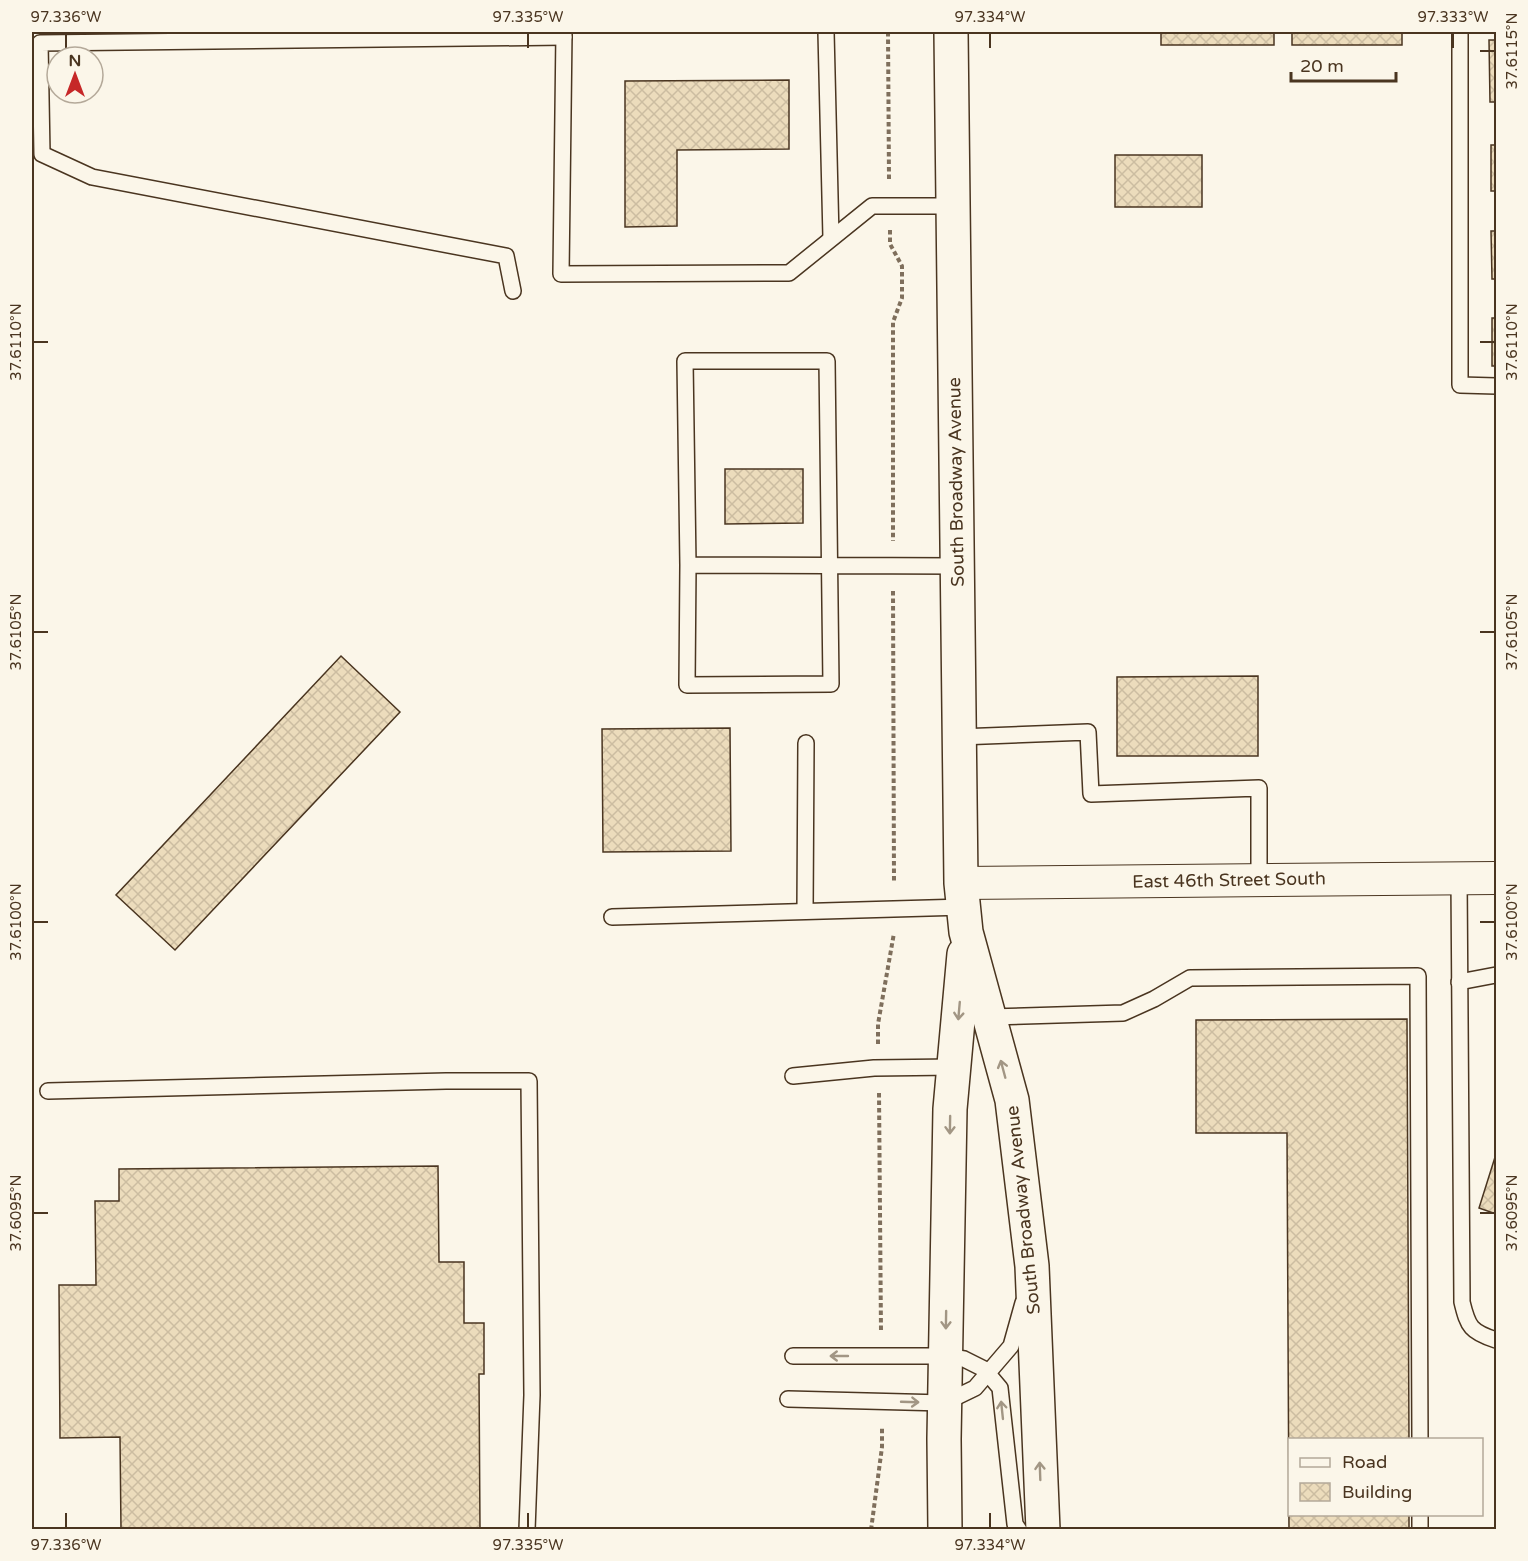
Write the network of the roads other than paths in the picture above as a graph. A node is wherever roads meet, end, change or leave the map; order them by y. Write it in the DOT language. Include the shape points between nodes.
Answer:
graph roads {
  1 [pos="826,32"];
  2 [pos="951,32"];
  3 [pos="1460,32"];
  4 [pos="564,34"];
  5 [pos="953,206"];
  6 [pos="831,238"];
  7 [pos="513,291"];
  8 [pos="1497,386"];
  9 [pos="688,565"];
  10 [pos="829,566"];
  11 [pos="957,566"];
  12 [pos="959,737"];
  13 [pos="806,743"];
  14 [pos="1459,878"];
  15 [pos="1497,878"];
  16 [pos="1259,880"];
  17 [pos="964,907"];
  18 [pos="805,911"];
  19 [pos="612,917"];
  20 [pos="1497,975"];
  21 [pos="1460,982"];
  22 [pos="989,1017"];
  23 [pos="954,1067"];
  24 [pos="793,1076"];
  25 [pos="48,1091"];
  26 [pos="1032,1266"];
  27 [pos="1497,1340"];
  28 [pos="793,1356"];
  29 [pos="945,1356"];
  30 [pos="988,1374"];
  31 [pos="788,1399"];
  32 [pos="944,1403"];
  33 [pos="1420,1438"];
  34 [pos="527,1530"];
  35 [pos="945,1530"];
  36 [pos="1019,1530"];
  37 [pos="1043,1530"];
  1 -- 6 [label="lane"];
  2 -- 5 [label="main road, South Broadway Avenue"];
  3 -- 8 [label="lane" via="1460,385"];
  4 -- 6 [label="lane" via="561,274 789,273"];
  4 -- 7 [label="lane" via="40,43 42,154 92,177 506,256"];
  5 -- 6 [label="lane" via="872,206"];
  5 -- 11 [label="main road, South Broadway Avenue"];
  9 -- 10 [label="lane"];
  9 -- 10 [label="lane" via="687,686 831,684"];
  9 -- 10 [label="lane" via="685,361 827,361"];
  10 -- 11 [label="lane"];
  11 -- 12 [label="main road, South Broadway Avenue"];
  12 -- 16 [label="lane" via="1088,732 1091,794 1259,788"];
  12 -- 17 [label="main road, South Broadway Avenue"];
  13 -- 18 [label="lane"];
  14 -- 15 [label="street, East 46th Street South"];
  14 -- 16 [label="street, East 46th Street South"];
  14 -- 21 [label="lane"];
  16 -- 17 [label="street, East 46th Street South"];
  17 -- 18 [label="lane"];
  17 -- 22 [label="main road, South Broadway Avenue"];
  17 -- 23 [label="main road, South Broadway Avenue, one-way"];
  18 -- 19 [label="lane"];
  20 -- 21 [label="lane"];
  21 -- 27 [label="lane" via="1462,1302 1467,1324 1483,1336"];
  26 -- 22 [label="main road, South Broadway Avenue, one-way" via="1012,1100"];
  22 -- 33 [label="lane" via="1123,1013 1190,978 1418,976"];
  23 -- 24 [label="lane" via="879,1068"];
  23 -- 29 [label="main road, South Broadway Avenue, one-way"];
  25 -- 34 [label="lane" via="529,1081 532,1395"];
  26 -- 30 [label="lane" via="1011,1346"];
  37 -- 26 [label="main road, South Broadway Avenue, one-way"];
  29 -- 28 [label="lane, one-way"];
  29 -- 30 [label="lane" via="964,1359"];
  29 -- 32 [label="main road, South Broadway Avenue"];
  30 -- 32 [label="lane" via="975,1388"];
  36 -- 30 [label="lane, one-way" via="1015,1524 1000,1388"];
  31 -- 32 [label="lane, one-way"];
  32 -- 35 [label="main road, South Broadway Avenue"];
}
